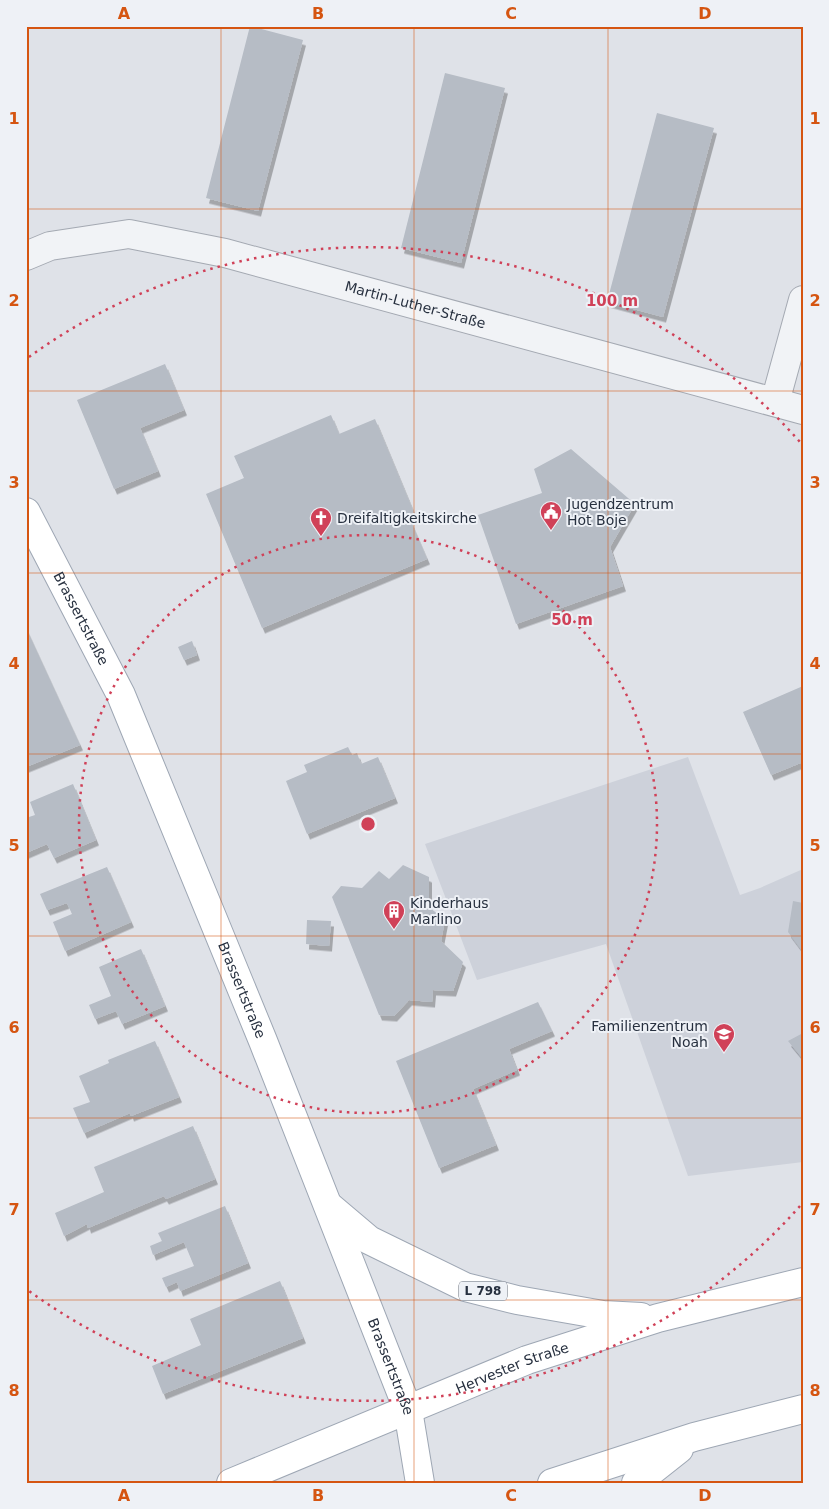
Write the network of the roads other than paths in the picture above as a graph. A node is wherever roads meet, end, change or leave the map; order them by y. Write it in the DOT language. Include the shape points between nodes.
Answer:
graph roads {
  1 [pos="26,256"];
  2 [pos="803,300"];
  3 [pos="775,402"];
  4 [pos="803,410"];
  5 [pos="26,512"];
  6 [pos="329,1206"];
  7 [pos="803,1282"];
  8 [pos="658,1318"];
  9 [pos="803,1409"];
  10 [pos="408,1410"];
  11 [pos="694,1437"];
  12 [pos="232,1483"];
  13 [pos="420,1483"];
  14 [pos="552,1483"];
  15 [pos="636,1483"];
  1 -- 3 [label="street, Martin-Luther-Straße" via="50,246 129,234 225,253"];
  2 -- 3 [label="street"];
  3 -- 4 [label="street, Martin-Luther-Straße"];
  5 -- 6 [label="main road, Brassertstraße" via="121,695"];
  6 -- 8 [label="main road, L 798" via="370,1240 464,1287 603,1315"];
  6 -- 10 [label="main road, Brassertstraße"];
  7 -- 8 [label="main road, Hervester Straße / L 798"];
  8 -- 10 [label="main road, Hervester Straße / L 798" via="527,1360"];
  9 -- 11 [label="main road"];
  10 -- 12 [label="main road, Hervester Straße"];
  10 -- 13 [label="main road, Brassertstraße"];
  11 -- 14 [label="main road"];
  11 -- 15 [label="main road"];
}
